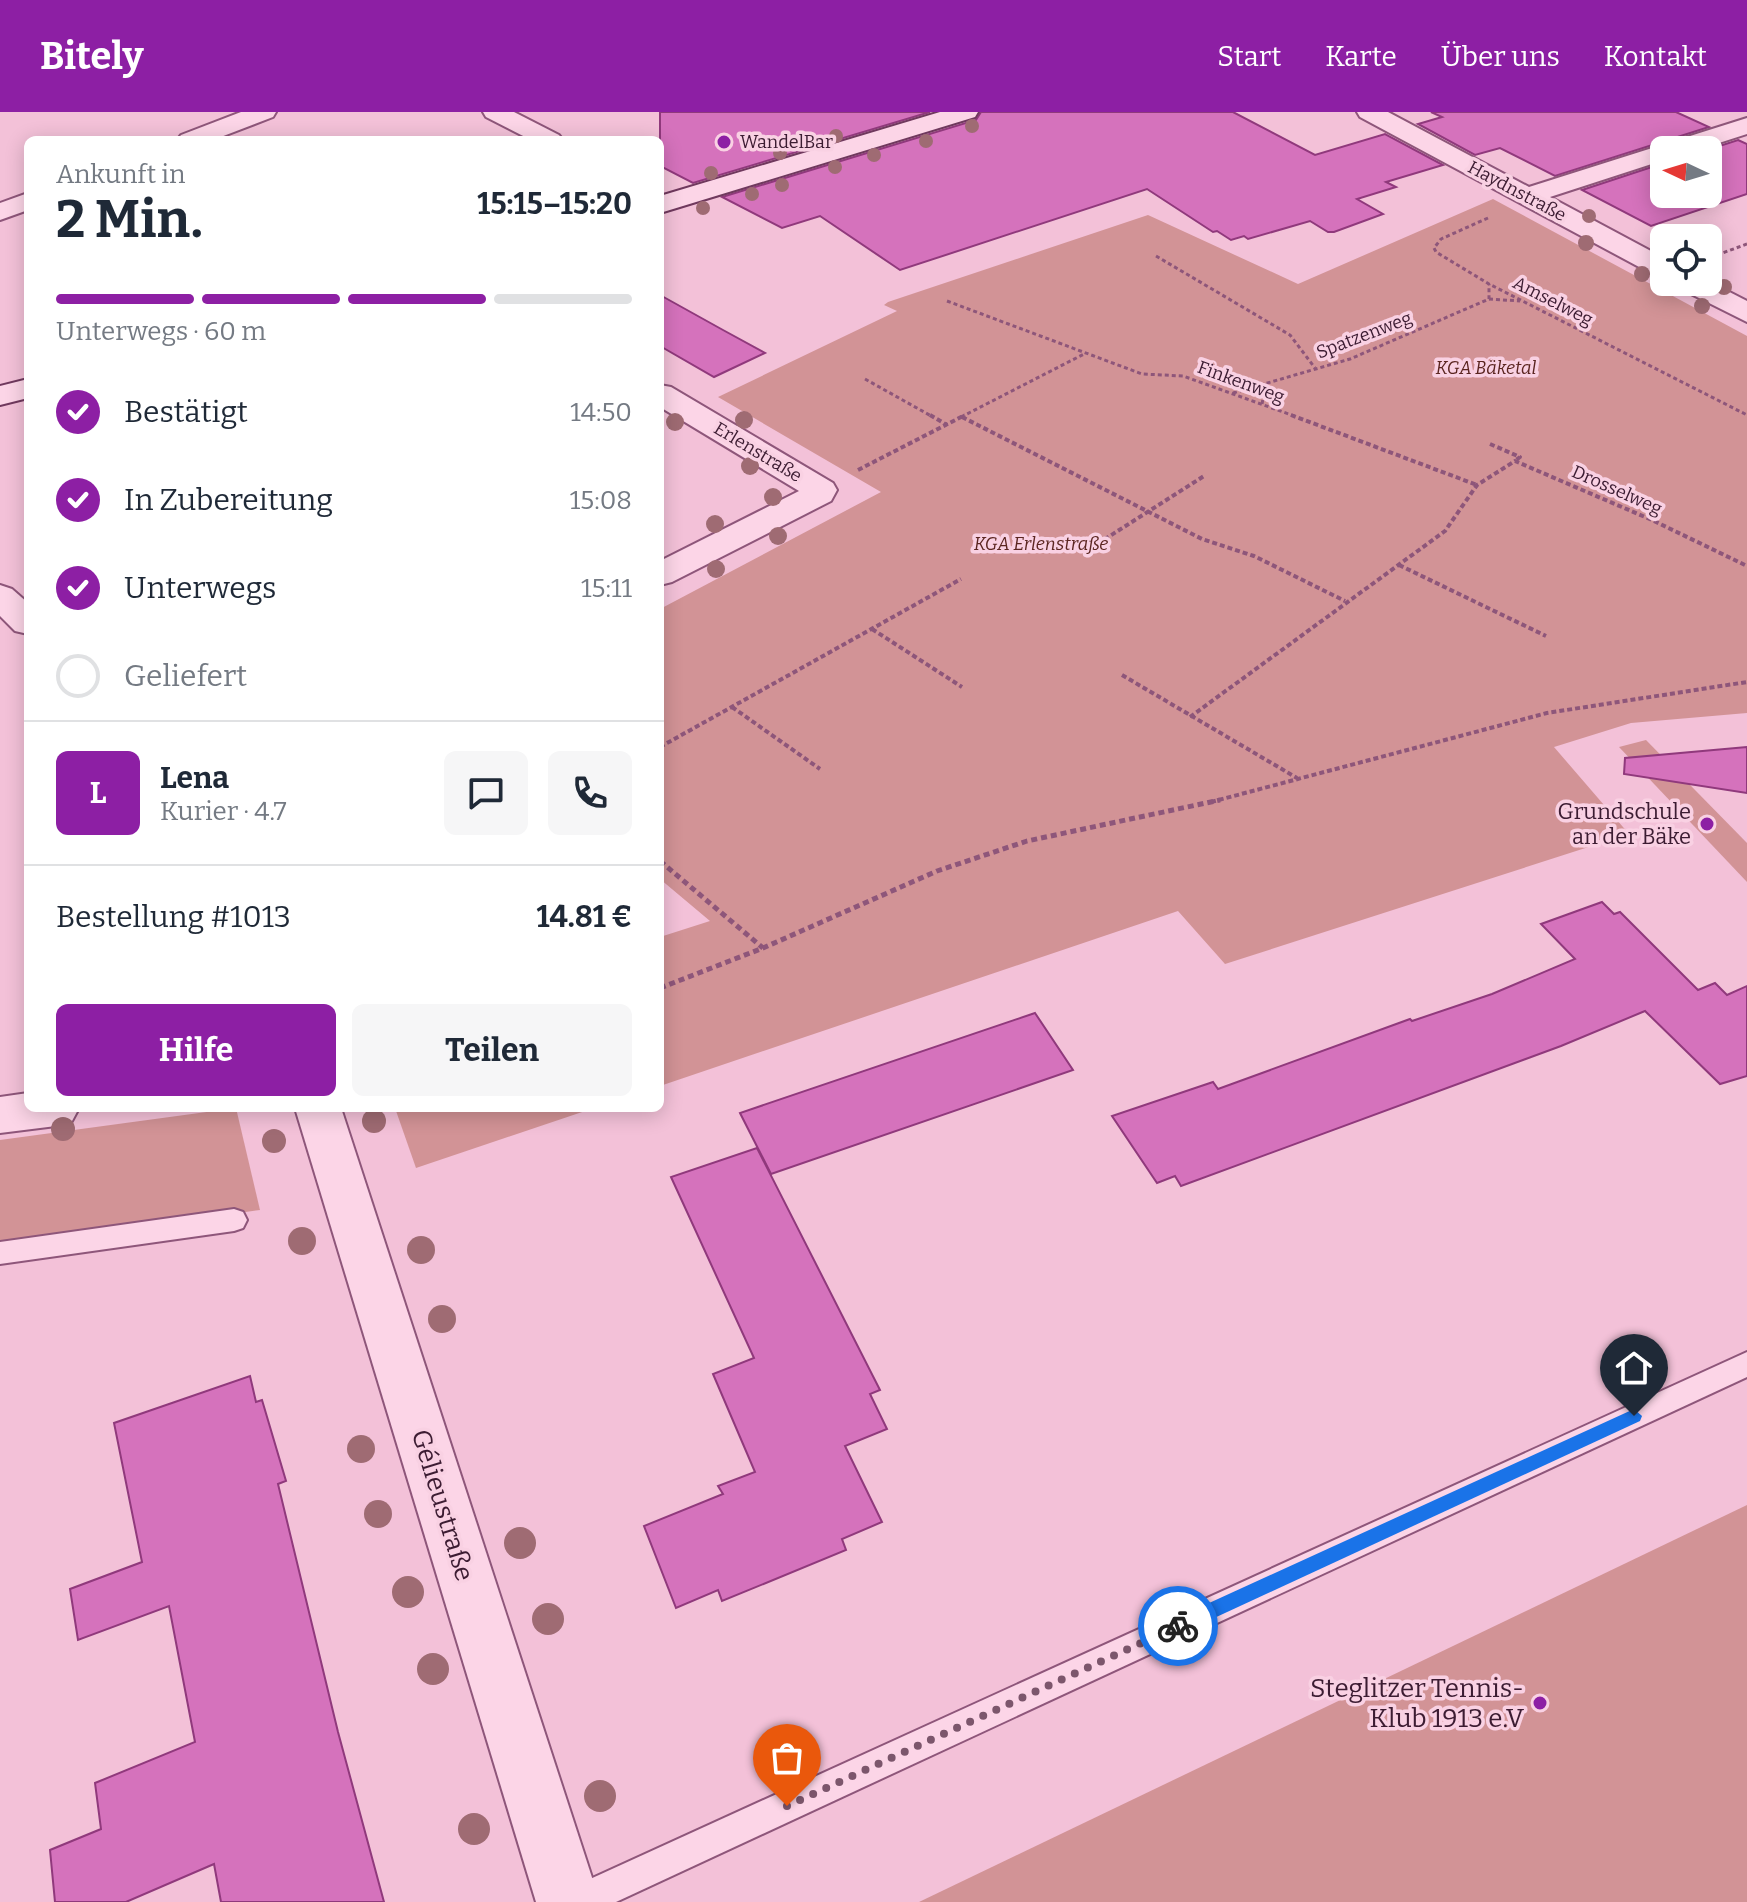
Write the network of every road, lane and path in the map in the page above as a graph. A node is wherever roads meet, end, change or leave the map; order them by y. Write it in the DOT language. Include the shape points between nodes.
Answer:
graph roads {
  1 [pos="264,112"];
  2 [pos="495,112"];
  3 [pos="966,112"];
  4 [pos="1369,112"];
  5 [pos="1747,126"];
  6 [pos="201,136"];
  7 [pos="542,136"];
  8 [pos="1715,136"];
  9 [pos="1650,156"];
  10 [pos="1527,196"];
  11 [pos="664,202"];
  12 [pos="24,203"];
  13 [pos="0,212"];
  14 [pos="1496,215"];
  15 [pos="1747,244"];
  16 [pos="1722,252"];
  17 [pos="1156,256"];
  18 [pos="1650,262"];
  19 [pos="1489,284"];
  20 [pos="1715,296"];
  21 [pos="1489,299"];
  22 [pos="947,301"];
  23 [pos="1524,302"];
  24 [pos="1747,313"];
  25 [pos="1084,354"];
  26 [pos="1315,368"];
  27 [pos="865,379"];
  28 [pos="1266,383"];
  29 [pos="24,389"];
  30 [pos="1232,393"];
  31 [pos="0,396"];
  32 [pos="664,396"];
  33 [pos="1262,404"];
  34 [pos="1747,415"];
  35 [pos="962,417"];
  36 [pos="947,425"];
  37 [pos="1490,444"];
  38 [pos="1515,461"];
  39 [pos="1204,476"];
  40 [pos="1477,485"];
  41 [pos="821,490"];
  42 [pos="1147,512"];
  43 [pos="1091,548"];
  44 [pos="1398,564"];
  45 [pos="1747,566"];
  46 [pos="664,573"];
  47 [pos="961,579"];
  48 [pos="0,596"];
  49 [pos="1345,601"];
  50 [pos="24,619"];
  51 [pos="872,629"];
  52 [pos="1546,636"];
  53 [pos="1122,675"];
  54 [pos="1747,682"];
  55 [pos="962,687"];
  56 [pos="732,707"];
  57 [pos="1190,717"];
  58 [pos="664,745"];
  59 [pos="820,769"];
  60 [pos="1298,779"];
  61 [pos="664,864"];
  62 [pos="763,948"];
  63 [pos="664,986"];
  64 [pos="24,1112"];
  65 [pos="319,1112"];
  66 [pos="0,1115"];
  67 [pos="234,1220"];
  68 [pos="0,1253"];
  69 [pos="1747,1364"];
  70 [pos="568,1902"];
  71 [pos="578,1902"];
  1 -- 6 [label="street"];
  2 -- 7 [label="street"];
  3 -- 11 [label="street"];
  4 -- 10 [label="street, Haydnstraße"];
  5 -- 8 [label="street"];
  9 -- 10 [label="street"];
  10 -- 18 [label="street, Haydnstraße"];
  12 -- 13 [label="street"];
  14 -- 19 [label="path, Amselweg" via="1441,239 1434,248 1441,258"];
  15 -- 16 [label="path"];
  17 -- 26 [label="path" via="1290,335"];
  19 -- 21 [label="path"];
  19 -- 23 [label="path, Amselweg"];
  20 -- 24 [label="street"];
  21 -- 23 [label="path"];
  21 -- 26 [label="path, Spatzenweg" via="1350,359"];
  22 -- 25 [label="path, Finkenweg"];
  23 -- 34 [label="path, Amselweg"];
  25 -- 30 [label="path, Finkenweg" via="1142,374 1183,376"];
  25 -- 35 [label="path"];
  26 -- 28 [label="path, Spatzenweg"];
  27 -- 36 [label="path"];
  28 -- 30 [label="path, Spatzenweg"];
  28 -- 33 [label="path"];
  29 -- 31 [label="street"];
  30 -- 33 [label="path, Finkenweg"];
  32 -- 41 [label="street, Erlenstraße"];
  33 -- 40 [label="path, Finkenweg"];
  35 -- 36 [label="path"];
  35 -- 42 [label="path"];
  36 -- 41 [label="path"];
  37 -- 38 [label="path, Drosselweg" via="1520,457"];
  38 -- 40 [label="path"];
  38 -- 45 [label="path, Drosselweg"];
  39 -- 42 [label="path"];
  40 -- 44 [label="path" via="1445,531"];
  41 -- 46 [label="street, Erlenstraße"];
  42 -- 43 [label="path"];
  42 -- 49 [label="path"];
  44 -- 49 [label="path"];
  44 -- 52 [label="path"];
  47 -- 51 [label="path"];
  48 -- 50 [label="street"];
  49 -- 57 [label="path"];
  51 -- 55 [label="path"];
  51 -- 56 [label="path"];
  53 -- 57 [label="path"];
  54 -- 60 [label="path" via="1547,713"];
  56 -- 58 [label="path"];
  56 -- 59 [label="path"];
  57 -- 60 [label="path"];
  60 -- 62 [label="path" via="1027,841 937,871"];
  61 -- 62 [label="path"];
  62 -- 63 [label="path"];
  64 -- 66 [label="street"];
  65 -- 70 [label="street, Gélieustraße"];
  67 -- 68 [label="lane"];
  69 -- 71 [label="lane"];
}
